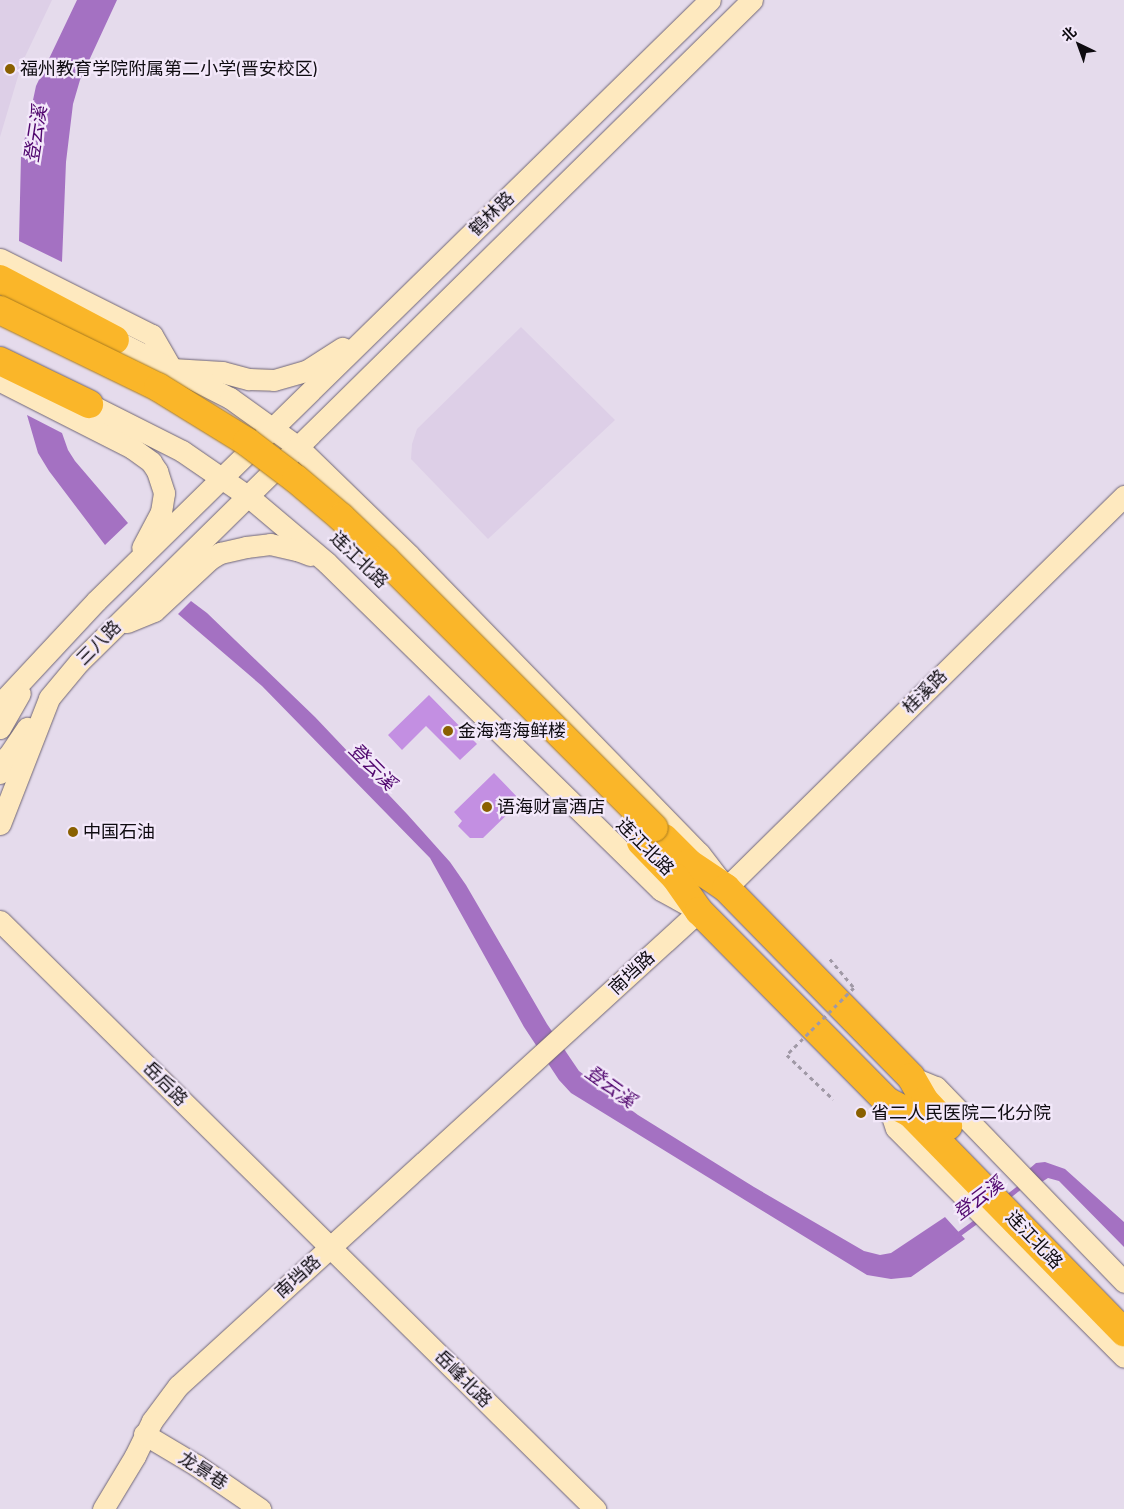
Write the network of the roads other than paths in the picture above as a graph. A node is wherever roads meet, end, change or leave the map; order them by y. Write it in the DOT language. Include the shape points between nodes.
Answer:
graph roads {
  1 [pos="710,0"];
  2 [pos="752,0"];
  3 [pos="0,259"];
  4 [pos="12,275"];
  5 [pos="0,310"];
  6 [pos="380,324"];
  7 [pos="0,329"];
  8 [pos="115,340"];
  9 [pos="0,361"];
  10 [pos="172,369"];
  11 [pos="0,381"];
  12 [pos="89,404"];
  13 [pos="114,416"];
  14 [pos="274,429"];
  15 [pos="298,446"];
  16 [pos="223,478"];
  17 [pos="162,483"];
  18 [pos="1124,496"];
  19 [pos="249,497"];
  20 [pos="327,563"];
  21 [pos="122,576"];
  22 [pos="116,627"];
  23 [pos="34,669"];
  24 [pos="49,698"];
  25 [pos="0,704"];
  26 [pos="0,728"];
  27 [pos="0,773"];
  28 [pos="0,824"];
  29 [pos="647,835"];
  30 [pos="726,888"];
  31 [pos="699,911"];
  32 [pos="0,921"];
  33 [pos="912,1077"];
  34 [pos="887,1101"];
  35 [pos="970,1161"];
  36 [pos="331,1247"];
  37 [pos="1124,1282"];
  38 [pos="1124,1306"];
  39 [pos="1124,1332"];
  40 [pos="1124,1357"];
  41 [pos="144,1434"];
  42 [pos="103,1509"];
  43 [pos="260,1509"];
  44 [pos="595,1509"];
  1 -- 6 [label="main road, 鹤林路"];
  2 -- 15 [label="main road, 三八路"];
  3 -- 4 [label="main road"];
  4 -- 8 [label="highway"];
  4 -- 10 [label="main road" via="68,293 152,335"];
  5 -- 29 [label="highway, 连江北路, bridge" via="158,387 247,442 296,479 385,559"];
  6 -- 10 [label="main road" via="319,364 290,376 263,380 234,377 222,372"];
  6 -- 14 [label="main road, 鹤林路"];
  7 -- 29 [label="highway, 连江北路" via="149,403 236,456 284,492 336,537"];
  8 -- 10 [label="main road"];
  9 -- 12 [label="highway"];
  10 -- 14 [label="main road" via="230,398"];
  11 -- 17 [label="main road" via="143,455 157,471"];
  12 -- 13 [label="main road"];
  13 -- 16 [label="main road" via="182,451"];
  13 -- 17 [label="main road" via="145,440 159,461"];
  14 -- 15 [label="main road"];
  14 -- 16 [label="main road, 鹤林路"];
  15 -- 19 [label="main road, 三八路"];
  15 -- 30 [label="main road" via="699,853"];
  16 -- 19 [label="main road"];
  16 -- 21 [label="main road, 三八路"];
  17 -- 21 [label="main road" via="163,502 157,521"];
  18 -- 30 [label="main road, 桂溪路"];
  19 -- 20 [label="main road"];
  19 -- 22 [label="main road, 三八路"];
  20 -- 22 [label="main road" via="297,550 270,544 229,550 210,559 154,611"];
  20 -- 31 [label="main road" via="661,890"];
  21 -- 23 [label="main road, 三八路"];
  22 -- 24 [label="main road, 三八路" via="79,662"];
  23 -- 25 [label="main road, 三八路"];
  23 -- 26 [label="main road"];
  24 -- 27 [label="main road" via="8,756"];
  24 -- 28 [label="main road, 三八路"];
  29 -- 30 [label="highway, 连江北路"];
  29 -- 31 [label="highway, 连江北路"];
  30 -- 33 [label="highway, 连江北路"];
  31 -- 34 [label="highway, 连江北路"];
  31 -- 36 [label="main road, 南垱路"];
  32 -- 36 [label="main road, 岳后路"];
  33 -- 35 [label="highway, 连江北路" via="924,1102"];
  33 -- 37 [label="main road" via="936,1087"];
  34 -- 35 [label="highway, 连江北路" via="911,1114"];
  34 -- 40 [label="main road" via="896,1128"];
  35 -- 38 [label="highway, 连江北路"];
  35 -- 39 [label="highway, 连江北路"];
  36 -- 41 [label="main road, 南垱路" via="178,1386 159,1408"];
  36 -- 44 [label="main road, 岳峰北路"];
  41 -- 42 [label="main road, 南垱路" via="135,1456"];
  41 -- 43 [label="main road, 龙景巷"];
}
